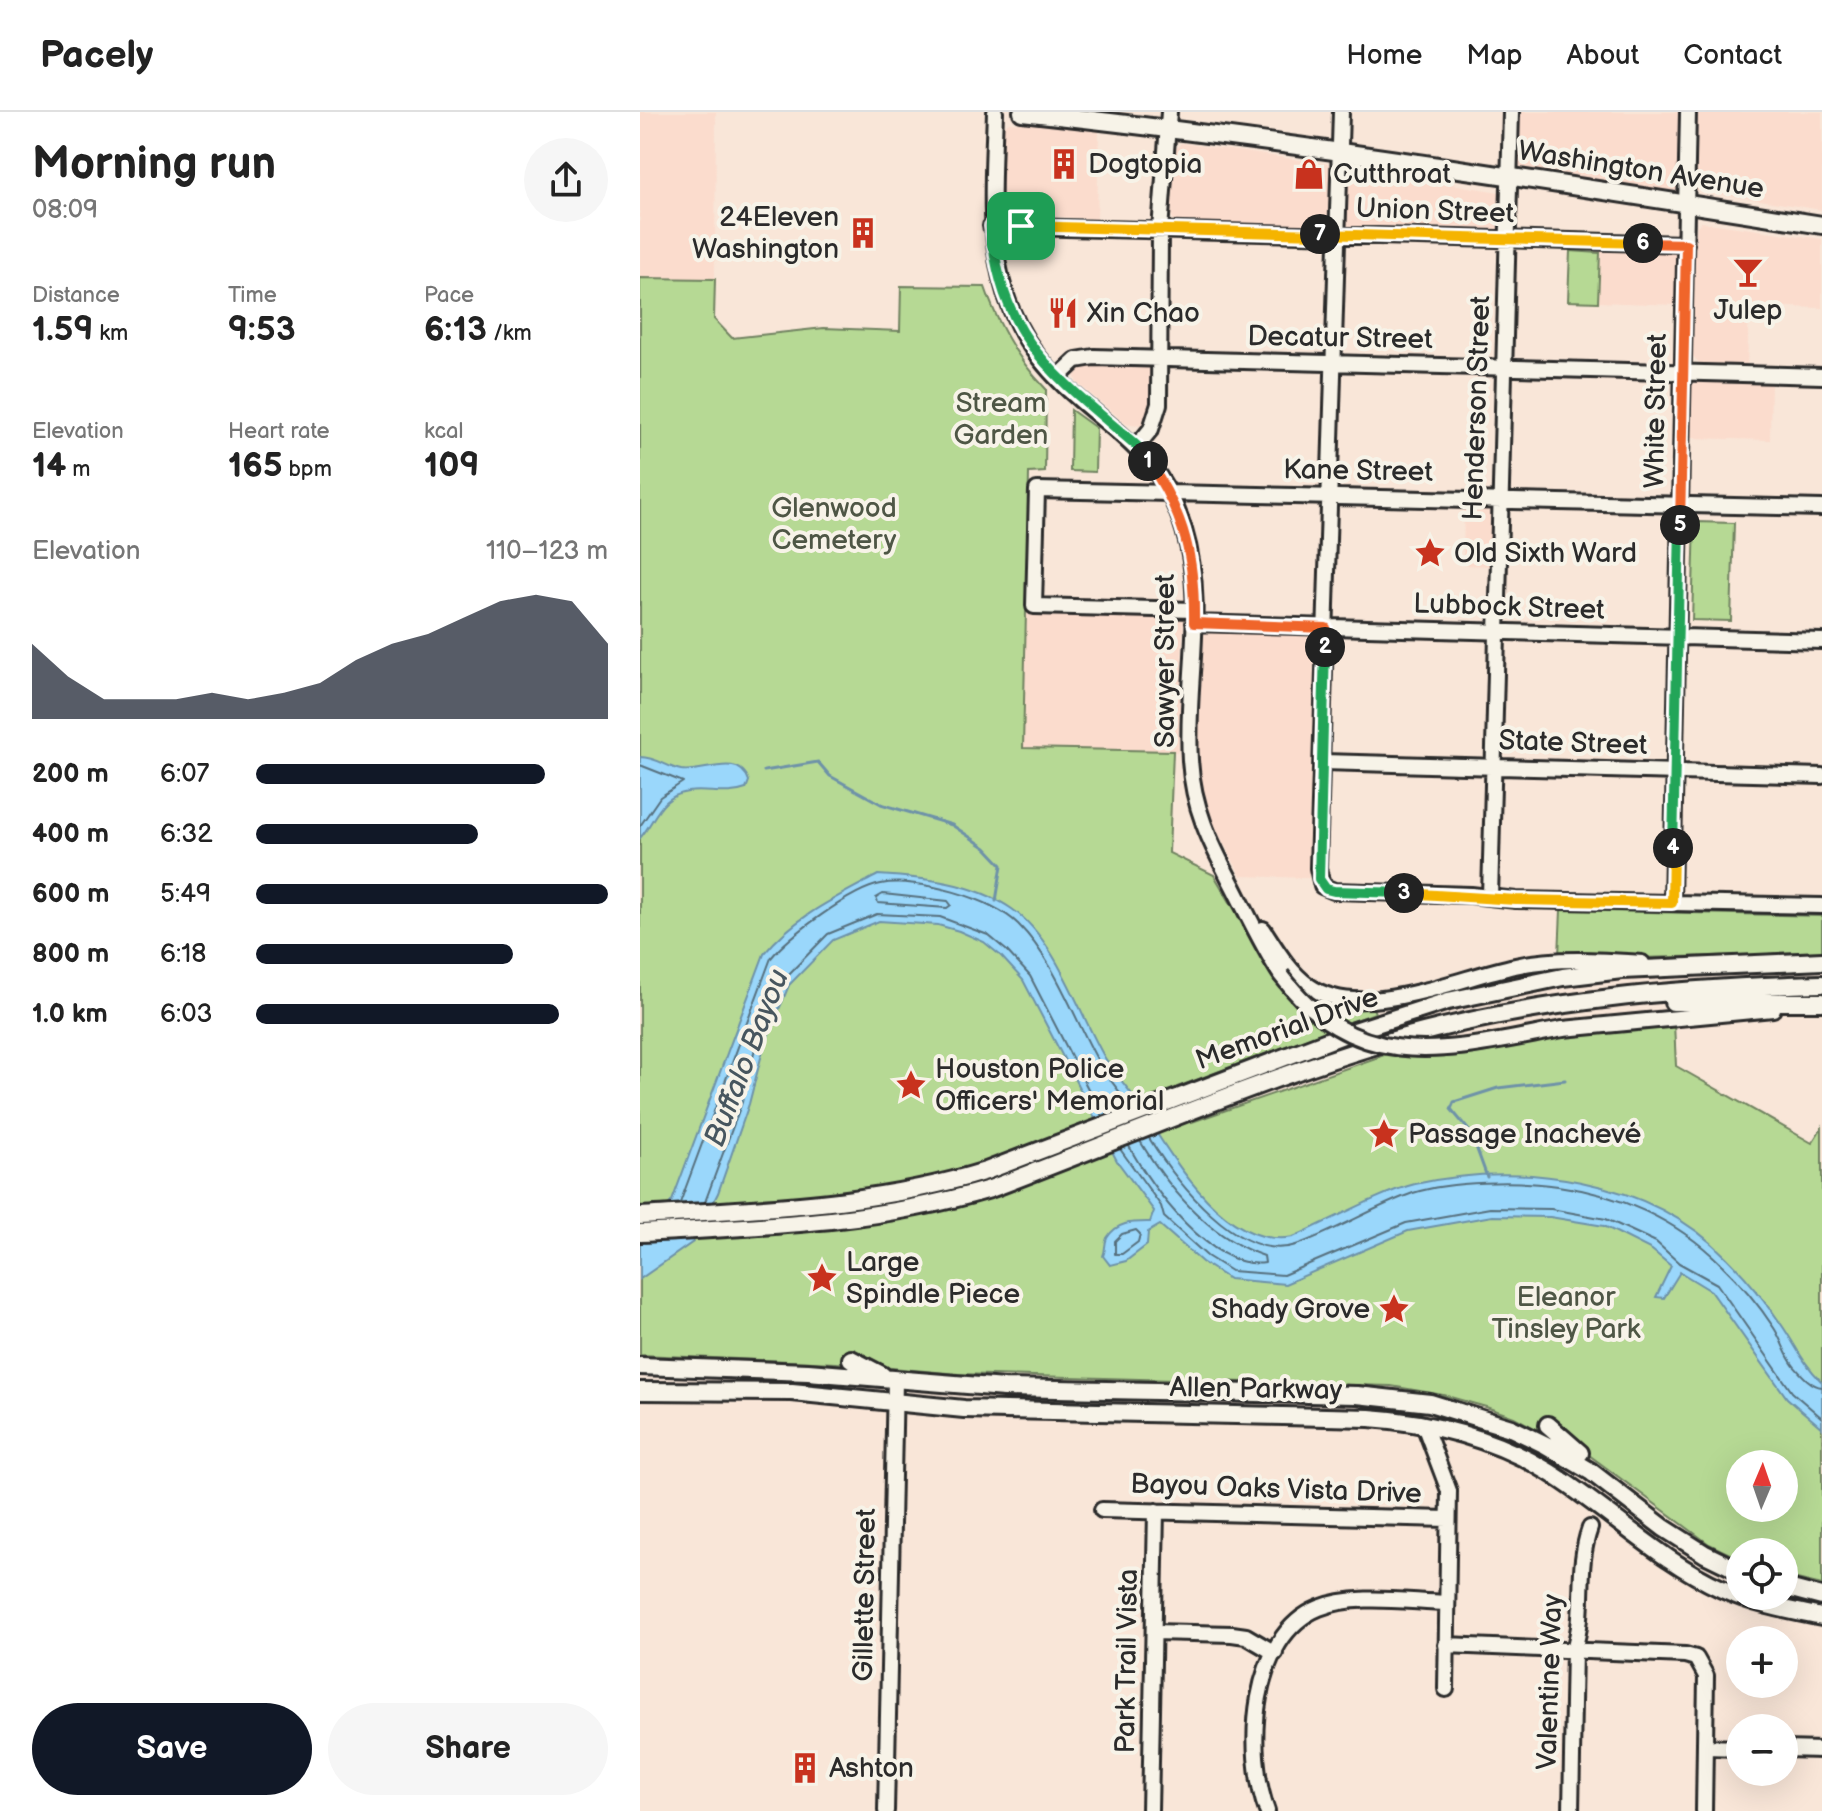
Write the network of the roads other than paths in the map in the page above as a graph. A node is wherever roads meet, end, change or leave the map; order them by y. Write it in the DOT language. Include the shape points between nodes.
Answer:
graph roads {
  1 [pos="995,112"];
  2 [pos="1022,112"];
  3 [pos="1341,112"];
  4 [pos="1511,112"];
  5 [pos="1688,112"];
  6 [pos="1169,120"];
  7 [pos="1340,152"];
  8 [pos="1509,175"];
  9 [pos="1686,204"];
  10 [pos="1822,225"];
  11 [pos="991,226"];
  12 [pos="1160,230"];
  13 [pos="1338,235"];
  14 [pos="1508,239"];
  15 [pos="1686,244"];
  16 [pos="1160,359"];
  17 [pos="1334,364"];
  18 [pos="1504,368"];
  19 [pos="1683,373"];
  20 [pos="1822,376"];
  21 [pos="1057,378"];
  22 [pos="1137,446"];
  23 [pos="1170,493"];
  24 [pos="1330,497"];
  25 [pos="1501,500"];
  26 [pos="1680,505"];
  27 [pos="1822,508"];
  28 [pos="1034,606"];
  29 [pos="1194,617"];
  30 [pos="1326,628"];
  31 [pos="1497,632"];
  32 [pos="1678,637"];
  33 [pos="1822,641"];
  34 [pos="1323,762"];
  35 [pos="1494,766"];
  36 [pos="1675,772"];
  37 [pos="1822,776"];
  38 [pos="1233,885"];
  39 [pos="1490,897"];
  40 [pos="1672,903"];
  41 [pos="1822,906"];
  42 [pos="1822,961"];
  43 [pos="1683,965"];
  44 [pos="1822,984"];
  45 [pos="1604,999"];
  46 [pos="1822,1003"];
  47 [pos="640,1216"];
  48 [pos="640,1233"];
  49 [pos="851,1359"];
  50 [pos="640,1366"];
  51 [pos="895,1380"];
  52 [pos="640,1391"];
  53 [pos="895,1402"];
  54 [pos="1424,1425"];
  55 [pos="1548,1425"];
  56 [pos="1102,1510"];
  57 [pos="1156,1511"];
  58 [pos="1645,1513"];
  59 [pos="1448,1519"];
  60 [pos="1590,1528"];
  61 [pos="1726,1564"];
  62 [pos="1726,1590"];
  63 [pos="1798,1591"];
  64 [pos="1822,1597"];
  65 [pos="1447,1603"];
  66 [pos="1786,1610"];
  67 [pos="1822,1617"];
  68 [pos="1822,1624"];
  69 [pos="1154,1632"];
  70 [pos="1446,1645"];
  71 [pos="1574,1649"];
  72 [pos="1275,1653"];
  73 [pos="1446,1689"];
  74 [pos="1705,1747"];
  75 [pos="1726,1748"];
  76 [pos="1798,1749"];
  77 [pos="1822,1750"];
  78 [pos="886,1811"];
  79 [pos="1150,1811"];
  80 [pos="1267,1811"];
  81 [pos="1571,1811"];
  82 [pos="1704,1811"];
  1 -- 11 [label="street, Sawyer Street"];
  2 -- 6 [label="main road, Washington Avenue"];
  3 -- 7 [label="street"];
  4 -- 8 [label="street, Henderson Street"];
  5 -- 9 [label="street, White Street"];
  6 -- 7 [label="main road, Washington Avenue"];
  6 -- 12 [label="street"];
  7 -- 8 [label="main road, Washington Avenue"];
  7 -- 13 [label="street"];
  8 -- 9 [label="main road, Washington Avenue"];
  8 -- 14 [label="street, Henderson Street"];
  9 -- 10 [label="main road, Washington Avenue"];
  9 -- 15 [label="street, White Street"];
  11 -- 12 [label="street, Union Street"];
  11 -- 21 [label="street, Sawyer Street" via="1010,309 1032,349"];
  12 -- 13 [label="street, Union Street"];
  12 -- 16 [label="street"];
  13 -- 14 [label="street, Union Street"];
  13 -- 17 [label="street"];
  14 -- 15 [label="street, Union Street"];
  14 -- 18 [label="street, Henderson Street"];
  15 -- 19 [label="street, White Street"];
  16 -- 17 [label="street, Decatur Street"];
  16 -- 21 [label="street, Decatur Street" via="1084,357"];
  16 -- 22 [label="street" via="1157,416"];
  17 -- 18 [label="street, Decatur Street"];
  17 -- 24 [label="street"];
  18 -- 19 [label="street, Decatur Street"];
  18 -- 25 [label="street, Henderson Street"];
  19 -- 20 [label="street, Decatur Street"];
  19 -- 26 [label="street, White Street"];
  21 -- 22 [label="street, Sawyer Street"];
  22 -- 23 [label="street, Sawyer Street"];
  23 -- 24 [label="street, Kane Street"];
  23 -- 28 [label="street, Kane Street" via="1037,490"];
  23 -- 29 [label="street, Sawyer Street" via="1192,560"];
  24 -- 25 [label="street, Kane Street"];
  24 -- 30 [label="street"];
  25 -- 26 [label="street, Kane Street"];
  25 -- 31 [label="street, Henderson Street"];
  26 -- 27 [label="street, Kane Street"];
  26 -- 32 [label="street, White Street"];
  28 -- 29 [label="street, Lubbock Street"];
  29 -- 30 [label="street, Lubbock Street"];
  29 -- 38 [label="street, Sawyer Street" via="1194,800 1205,835"];
  30 -- 31 [label="street, Lubbock Street"];
  30 -- 34 [label="street"];
  31 -- 32 [label="street, Lubbock Street"];
  31 -- 35 [label="street, Henderson Street"];
  32 -- 33 [label="street, Lubbock Street"];
  32 -- 36 [label="street, White Street"];
  34 -- 35 [label="street, State Street"];
  34 -- 39 [label="street" via="1318,868 1322,886 1334,891"];
  35 -- 36 [label="street, State Street"];
  35 -- 39 [label="street, Henderson Street"];
  36 -- 37 [label="street, State Street"];
  36 -- 40 [label="street, White Street"];
  38 -- 43 [label="street, Sawyer Street" via="1296,975 1314,989 1353,1002 1396,997 1519,965 1596,960"];
  38 -- 46 [label="street, Sawyer Street, bridge" via="1281,975 1323,1020 1358,1039 1398,1049 1453,1050 1563,1029"];
  39 -- 40 [label="street"];
  40 -- 41 [label="street"];
  42 -- 43 [label="main road, Memorial Drive"];
  43 -- 47 [label="main road, Memorial Drive" via="1563,977 1448,1001 1348,1033 986,1171 908,1193 836,1204"];
  44 -- 45 [label="main road, Memorial Drive"];
  45 -- 46 [label="main road"];
  45 -- 48 [label="main road, Memorial Drive" via="1403,1038 990,1189 912,1210 838,1221"];
  49 -- 51 [label="main road"];
  50 -- 51 [label="main road, Allen Parkway"];
  51 -- 53 [label="street, Gillette Street"];
  51 -- 58 [label="main road, Allen Parkway" via="1004,1388 1357,1395 1430,1403 1511,1428 1546,1445"];
  52 -- 53 [label="main road, Allen Parkway" via="792,1392"];
  53 -- 54 [label="main road, Allen Parkway" via="964,1409 1369,1418"];
  53 -- 78 [label="street, Gillette Street"];
  54 -- 59 [label="street" via="1449,1491"];
  54 -- 62 [label="main road, Allen Parkway" via="1469,1436 1538,1466 1672,1562"];
  55 -- 58 [label="main road" via="1563,1442 1611,1474"];
  56 -- 57 [label="street, Bayou Oaks Vista Drive"];
  57 -- 59 [label="street, Bayou Oaks Vista Drive"];
  57 -- 69 [label="street, Park Trail Vista"];
  58 -- 61 [label="main road, Allen Parkway"];
  59 -- 65 [label="street"];
  60 -- 71 [label="street, Valentine Way" via="1580,1555"];
  63 -- 64 [label="main road"];
  65 -- 70 [label="street"];
  65 -- 72 [label="street" via="1342,1601 1301,1620"];
  66 -- 67 [label="main road, Allen Parkway"];
  66 -- 68 [label="main road"];
  69 -- 72 [label="street" via="1246,1636"];
  69 -- 79 [label="street, Park Trail Vista"];
  70 -- 71 [label="street"];
  70 -- 73 [label="street"];
  71 -- 74 [label="street" via="1696,1658 1706,1676"];
  71 -- 81 [label="street, Valentine Way"];
  72 -- 80 [label="street" via="1260,1691 1254,1740 1257,1782"];
  74 -- 75 [label="street"];
  74 -- 82 [label="street"];
  76 -- 77 [label="street"];
}
